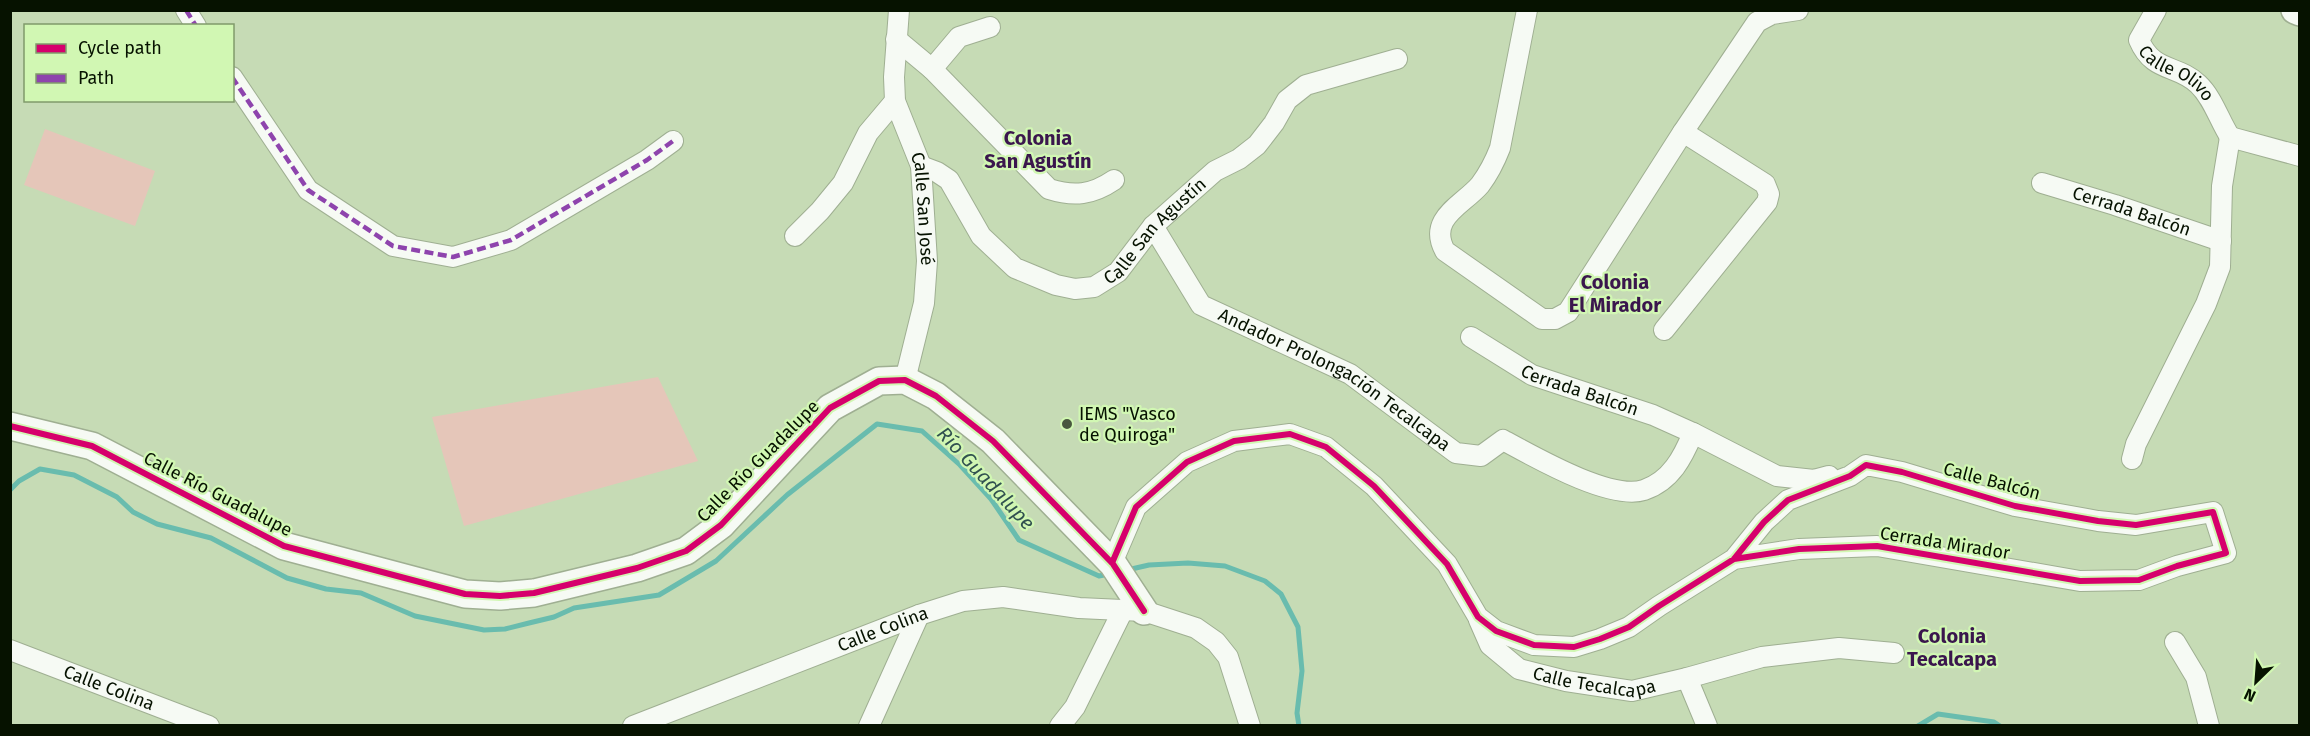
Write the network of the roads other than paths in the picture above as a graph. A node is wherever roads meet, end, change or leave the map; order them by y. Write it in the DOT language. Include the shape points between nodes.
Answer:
graph roads {
  1 [pos="186,10"];
  2 [pos="899,10"];
  3 [pos="1527,10"];
  4 [pos="1798,10"];
  5 [pos="2156,10"];
  6 [pos="2295,10"];
  7 [pos="2300,12"];
  8 [pos="195,24"];
  9 [pos="990,27"];
  10 [pos="896,39"];
  11 [pos="1397,59"];
  12 [pos="932,69"];
  13 [pos="234,80"];
  14 [pos="895,101"];
  15 [pos="1683,132"];
  16 [pos="2230,137"];
  17 [pos="673,141"];
  18 [pos="2300,156"];
  19 [pos="921,166"];
  20 [pos="1114,180"];
  21 [pos="2042,183"];
  22 [pos="1153,226"];
  23 [pos="795,236"];
  24 [pos="2221,241"];
  25 [pos="1664,330"];
  26 [pos="1471,337"];
  27 [pos="905,380"];
  28 [pos="10,426"];
  29 [pos="1693,433"];
  30 [pos="2132,459"];
  31 [pos="1872,466"];
  32 [pos="1734,559"];
  33 [pos="1117,570"];
  34 [pos="2080,581"];
  35 [pos="1133,611"];
  36 [pos="919,615"];
  37 [pos="1478,617"];
  38 [pos="2175,642"];
  39 [pos="10,650"];
  40 [pos="1894,653"];
  41 [pos="1687,678"];
  42 [pos="641,724"];
  43 [pos="209,726"];
  44 [pos="869,726"];
  45 [pos="1060,726"];
  46 [pos="1250,726"];
  47 [pos="1707,726"];
  48 [pos="2209,726"];
  1 -- 8 [label="street"];
  2 -- 10 [label="street, Calle San José"];
  3 -- 15 [label="street" via="1500,148 1479,186 1452,208 1440,228 1445,251 1542,319 1555,319 1568,312"];
  4 -- 15 [label="street" via="1772,14 1758,22"];
  5 -- 16 [label="street, Calle Olivo" via="2139,40 2144,52 2153,61 2196,82"];
  6 -- 7 [label="street"];
  9 -- 12 [label="street" via="959,37"];
  10 -- 12 [label="street"];
  10 -- 14 [label="street, Calle San José"];
  11 -- 22 [label="street, Calle San Agustín" via="1306,86 1287,100 1257,145 1215,171"];
  12 -- 20 [label="street" via="1049,189 1085,195"];
  13 -- 17 [label="street" via="308,190 393,246 453,256 511,240"];
  14 -- 19 [label="street, Calle San José"];
  14 -- 23 [label="street" via="868,134 843,183"];
  15 -- 25 [label="street" via="1765,184 1769,194 1767,202"];
  16 -- 18 [label="street"];
  16 -- 24 [label="street" via="2222,186"];
  19 -- 22 [label="street, Calle San Agustín" via="949,180 981,236 1015,268 1056,285 1094,287 1118,272"];
  19 -- 27 [label="street, Calle San José" via="927,261 924,303"];
  21 -- 24 [label="street, Cerrada Balcón"];
  22 -- 29 [label="street, Andador Prolongación Tecalcapa" via="1201,305 1350,374 1456,453 1481,456 1503,440 1566,473 1611,489 1642,491 1673,470"];
  24 -- 30 [label="street" via="2220,267 2206,304"];
  26 -- 29 [label="street, Cerrada Balcón" via="1532,375 1653,415"];
  27 -- 28 [label="street, Calle Río Guadalupe" via="879,381 830,408 721,525 686,551 637,568 534,593 500,596 465,594 284,546 92,446"];
  27 -- 33 [label="street" via="936,396 993,441"];
  29 -- 31 [label="street" via="1777,476 1814,480"];
  31 -- 32 [label="street" via="1788,500"];
  31 -- 34 [label="street, Calle Balcón" via="2015,506 2098,521 2136,525 2213,512 2226,553 2139,580"];
  32 -- 34 [label="street, Cerrada Mirador" via="1799,549 1877,546"];
  32 -- 37 [label="street" via="1629,627 1575,646 1534,645 1496,632"];
  33 -- 35 [label="street"];
  33 -- 37 [label="street, Calle Tecalcapa" via="1136,507 1187,462 1234,441 1290,434 1326,447 1374,486 1447,564"];
  35 -- 36 [label="street, Calle Colina" via="1003,597 963,601"];
  35 -- 45 [label="street"];
  35 -- 46 [label="street" via="1196,628 1216,642 1228,657"];
  36 -- 42 [label="street, Calle Colina"];
  36 -- 44 [label="street"];
  37 -- 41 [label="street, Calle Tecalcapa" via="1490,645 1519,669 1632,691"];
  38 -- 48 [label="street" via="2196,677"];
  39 -- 43 [label="street, Calle Colina"];
  40 -- 41 [label="street, Calle Tecalcapa" via="1839,648 1762,657"];
  41 -- 47 [label="street"];
}
